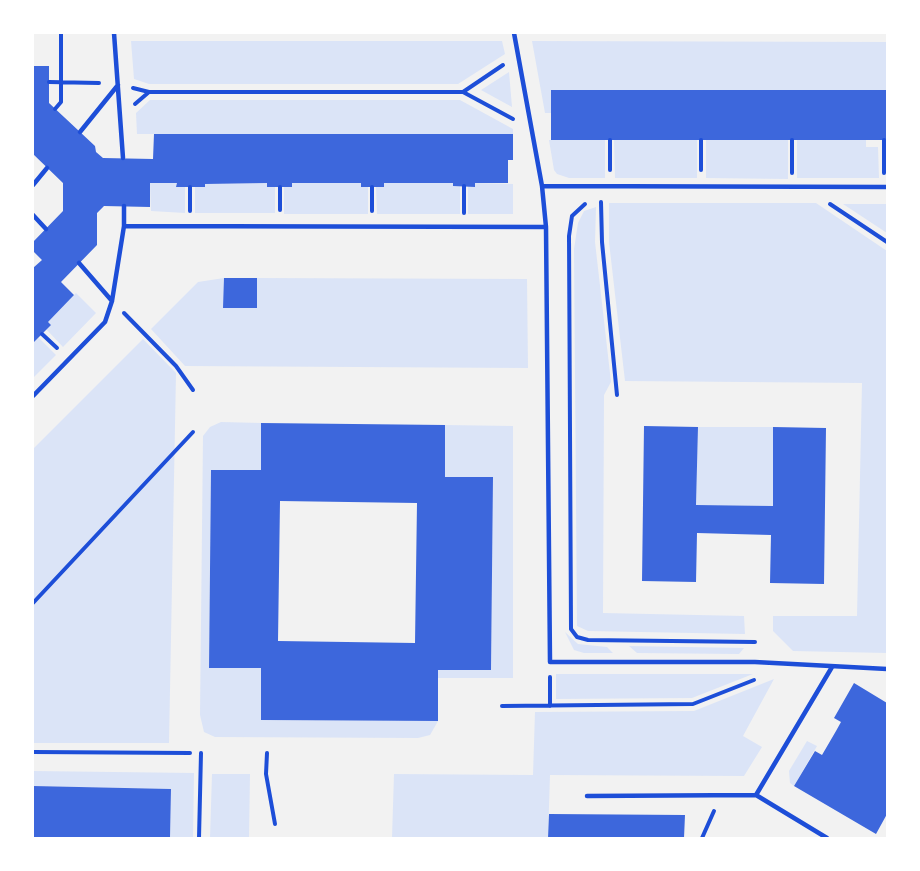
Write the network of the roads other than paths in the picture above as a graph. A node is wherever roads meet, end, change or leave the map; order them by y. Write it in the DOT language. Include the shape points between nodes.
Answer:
graph roads {
  1 [pos="114,33"];
  2 [pos="514,33"];
  3 [pos="119,84"];
  4 [pos="80,132"];
  5 [pos="123,158"];
  6 [pos="47,168"];
  7 [pos="33,185"];
  8 [pos="542,186"];
  9 [pos="885,187"];
  10 [pos="124,206"];
  11 [pos="33,215"];
  12 [pos="124,226"];
  13 [pos="546,227"];
  14 [pos="46,229"];
  15 [pos="79,263"];
  16 [pos="112,301"];
  17 [pos="33,396"];
  18 [pos="832,667"];
  19 [pos="887,669"];
  20 [pos="756,795"];
  21 [pos="587,796"];
  22 [pos="827,838"];
  1 -- 3 [label="lane"];
  2 -- 8 [label="lane"];
  3 -- 4 [label="lane"];
  3 -- 5 [label="lane"];
  6 -- 7 [label="lane"];
  8 -- 9 [label="lane"];
  8 -- 13 [label="lane"];
  10 -- 12 [label="lane"];
  11 -- 14 [label="lane"];
  12 -- 13 [label="lane"];
  12 -- 16 [label="lane"];
  13 -- 18 [label="lane" via="550,662 755,662"];
  15 -- 16 [label="lane"];
  16 -- 17 [label="lane" via="105,322"];
  18 -- 19 [label="lane"];
  18 -- 20 [label="lane"];
  20 -- 21 [label="lane"];
  20 -- 22 [label="lane"];
}
